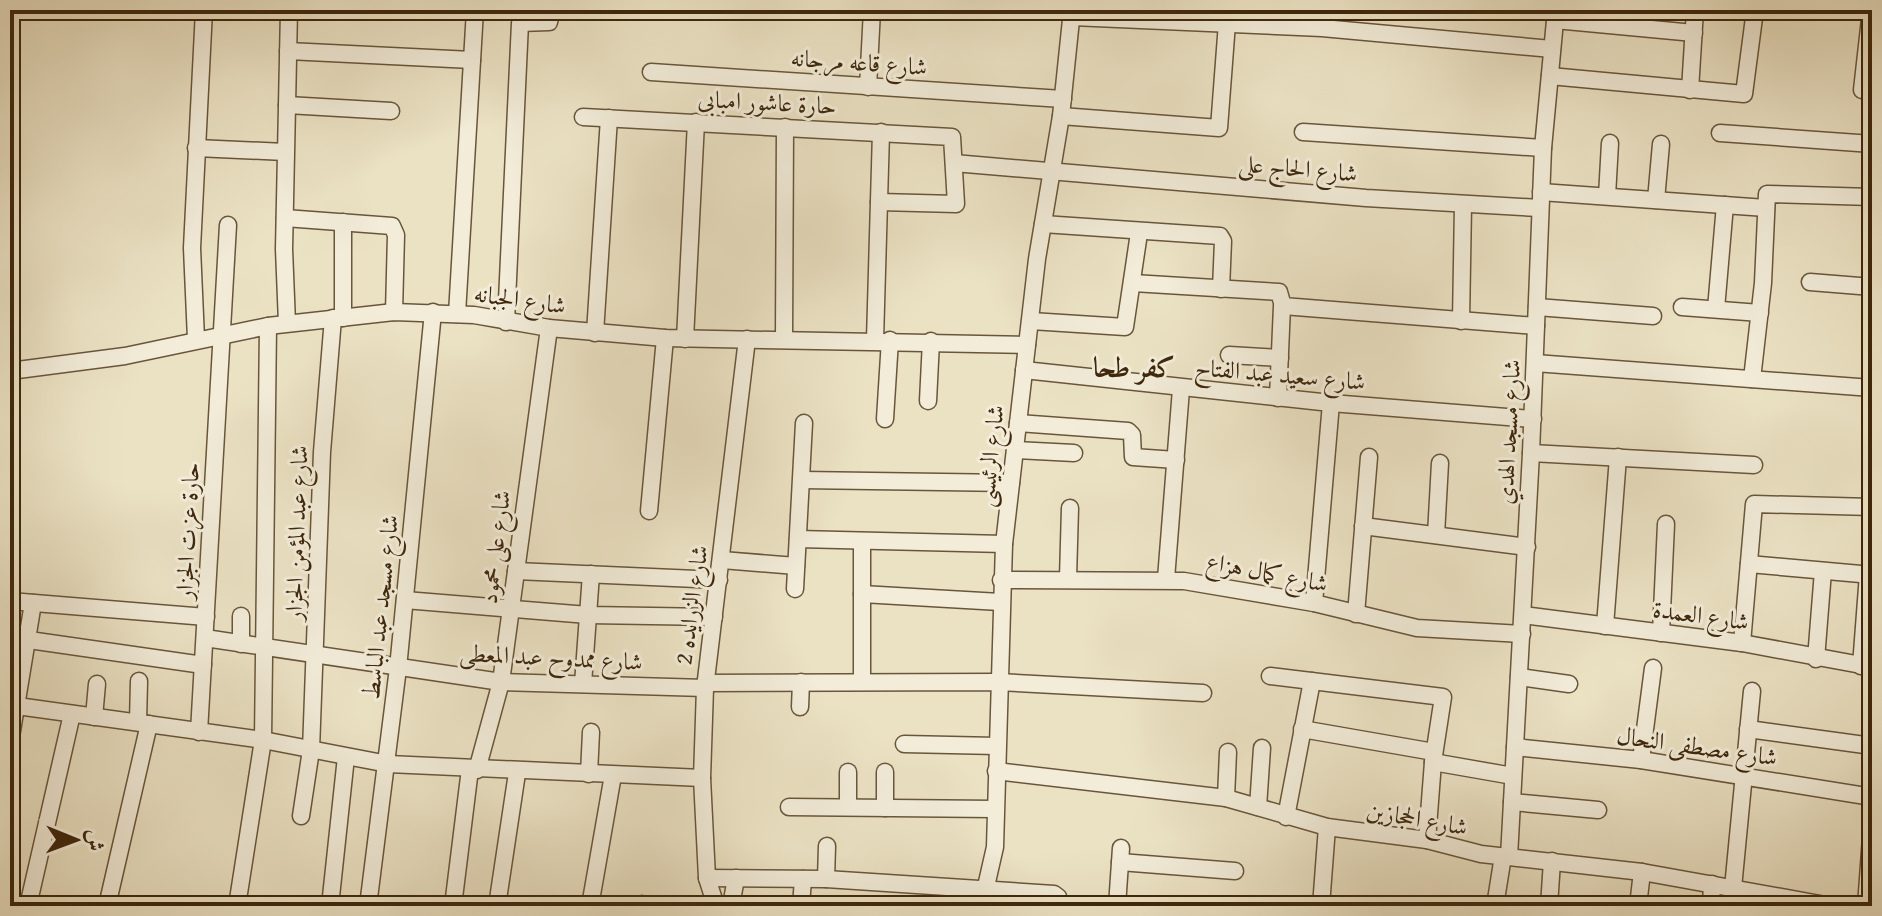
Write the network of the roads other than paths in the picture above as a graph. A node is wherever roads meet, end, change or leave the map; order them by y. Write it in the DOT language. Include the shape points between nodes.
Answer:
graph roads {
  1 [pos="204,10"];
  2 [pos="289,10"];
  3 [pos="475,10"];
  4 [pos="552,10"];
  5 [pos="872,10"];
  6 [pos="1695,10"];
  7 [pos="1755,10"];
  8 [pos="1871,10"];
  9 [pos="1072,13"];
  10 [pos="1556,15"];
  11 [pos="1227,23"];
  12 [pos="1694,33"];
  13 [pos="1552,49"];
  14 [pos="288,51"];
  15 [pos="472,60"];
  16 [pos="651,72"];
  17 [pos="1550,76"];
  18 [pos="868,87"];
  19 [pos="1690,90"];
  20 [pos="1862,90"];
  21 [pos="287,105"];
  22 [pos="1062,108"];
  23 [pos="391,111"];
  24 [pos="583,117"];
  25 [pos="609,118"];
  26 [pos="696,122"];
  27 [pos="785,127"];
  28 [pos="881,132"];
  29 [pos="1303,132"];
  30 [pos="1720,133"];
  31 [pos="1610,143"];
  32 [pos="1661,144"];
  33 [pos="1872,144"];
  34 [pos="196,148"];
  35 [pos="1543,148"];
  36 [pos="285,152"];
  37 [pos="954,163"];
  38 [pos="1053,170"];
  39 [pos="1607,196"];
  40 [pos="1872,197"];
  41 [pos="1540,200"];
  42 [pos="1656,200"];
  43 [pos="879,202"];
  44 [pos="1463,205"];
  45 [pos="1725,205"];
  46 [pos="1766,208"];
  47 [pos="285,218"];
  48 [pos="343,222"];
  49 [pos="1043,224"];
  50 [pos="228,225"];
  51 [pos="1139,233"];
  52 [pos="1810,282"];
  53 [pos="1133,283"];
  54 [pos="1872,287"];
  55 [pos="1221,289"];
  56 [pos="1282,306"];
  57 [pos="1537,307"];
  58 [pos="1682,307"];
  59 [pos="1716,309"];
  60 [pos="394,312"];
  61 [pos="433,312"];
  62 [pos="1760,313"];
  63 [pos="457,314"];
  64 [pos="1653,316"];
  65 [pos="338,318"];
  66 [pos="1031,321"];
  67 [pos="1461,321"];
  68 [pos="506,322"];
  69 [pos="287,323"];
  70 [pos="268,326"];
  71 [pos="1536,326"];
  72 [pos="549,328"];
  73 [pos="222,333"];
  74 [pos="595,333"];
  75 [pos="665,338"];
  76 [pos="196,339"];
  77 [pos="685,339"];
  78 [pos="747,339"];
  79 [pos="784,339"];
  80 [pos="882,340"];
  81 [pos="931,341"];
  82 [pos="1027,345"];
  83 [pos="1229,355"];
  84 [pos="1280,358"];
  85 [pos="1535,363"];
  86 [pos="1024,370"];
  87 [pos="10,371"];
  88 [pos="1752,379"];
  89 [pos="1872,388"];
  90 [pos="1181,389"];
  91 [pos="1278,398"];
  92 [pos="928,401"];
  93 [pos="1331,403"];
  94 [pos="885,419"];
  95 [pos="1533,419"];
  96 [pos="804,423"];
  97 [pos="1018,423"];
  98 [pos="1015,450"];
  99 [pos="1074,453"];
  100 [pos="1531,453"];
  101 [pos="1369,457"];
  102 [pos="1618,457"];
  103 [pos="1176,460"];
  104 [pos="1440,463"];
  105 [pos="1754,465"];
  106 [pos="802,480"];
  107 [pos="1011,483"];
  108 [pos="1872,507"];
  109 [pos="1070,508"];
  110 [pos="649,511"];
  111 [pos="1666,524"];
  112 [pos="1363,526"];
  113 [pos="1436,535"];
  114 [pos="798,539"];
  115 [pos="862,541"];
  116 [pos="1004,544"];
  117 [pos="1527,547"];
  118 [pos="722,560"];
  119 [pos="1749,564"];
  120 [pos="796,566"];
  121 [pos="516,571"];
  122 [pos="1823,571"];
  123 [pos="591,574"];
  124 [pos="1870,575"];
  125 [pos="1068,578"];
  126 [pos="1166,579"];
  127 [pos="719,580"];
  128 [pos="1001,580"];
  129 [pos="795,589"];
  130 [pos="862,594"];
  131 [pos="405,600"];
  132 [pos="10,601"];
  133 [pos="1000,602"];
  134 [pos="33,603"];
  135 [pos="1314,603"];
  136 [pos="512,610"];
  137 [pos="1356,614"];
  138 [pos="588,615"];
  139 [pos="1523,615"];
  140 [pos="241,616"];
  141 [pos="206,617"];
  142 [pos="714,617"];
  143 [pos="1605,626"];
  144 [pos="1661,633"];
  145 [pos="1522,634"];
  146 [pos="205,638"];
  147 [pos="29,640"];
  148 [pos="1742,643"];
  149 [pos="241,644"];
  150 [pos="266,647"];
  151 [pos="315,654"];
  152 [pos="1816,659"];
  153 [pos="203,665"];
  154 [pos="1867,666"];
  155 [pos="398,668"];
  156 [pos="1653,668"];
  157 [pos="1270,676"];
  158 [pos="1519,677"];
  159 [pos="862,680"];
  160 [pos="139,681"];
  161 [pos="1312,681"];
  162 [pos="501,682"];
  163 [pos="801,682"];
  164 [pos="998,682"];
  165 [pos="97,684"];
  166 [pos="583,684"];
  167 [pos="1569,684"];
  168 [pos="705,685"];
  169 [pos="1752,691"];
  170 [pos="1203,693"];
  171 [pos="14,706"];
  172 [pos="800,707"];
  173 [pos="72,714"];
  174 [pos="94,717"];
  175 [pos="144,723"];
  176 [pos="1302,729"];
  177 [pos="1748,729"];
  178 [pos="199,732"];
  179 [pos="591,732"];
  180 [pos="263,740"];
  181 [pos="10,743"];
  182 [pos="904,744"];
  183 [pos="997,746"];
  184 [pos="1872,746"];
  185 [pos="1515,747"];
  186 [pos="1262,748"];
  187 [pos="311,750"];
  188 [pos="1228,752"];
  189 [pos="346,757"];
  190 [pos="1434,757"];
  191 [pos="1641,760"];
  192 [pos="388,764"];
  193 [pos="474,770"];
  194 [pos="996,771"];
  195 [pos="848,772"];
  196 [pos="885,772"];
  197 [pos="517,773"];
  198 [pos="589,774"];
  199 [pos="613,775"];
  200 [pos="1513,776"];
  201 [pos="1744,777"];
  202 [pos="702,778"];
  203 [pos="1872,797"];
  204 [pos="1226,798"];
  205 [pos="1512,802"];
  206 [pos="789,807"];
  207 [pos="848,807"];
  208 [pos="1258,807"];
  209 [pos="885,808"];
  210 [pos="995,809"];
  211 [pos="1598,810"];
  212 [pos="301,816"];
  213 [pos="1286,817"];
  214 [pos="1872,823"];
  215 [pos="1327,827"];
  216 [pos="1427,840"];
  217 [pos="827,846"];
  218 [pos="1506,856"];
  219 [pos="1552,861"];
  220 [pos="1235,871"];
  221 [pos="1642,872"];
  222 [pos="707,878"];
  223 [pos="736,878"];
  224 [pos="803,879"];
  225 [pos="826,879"];
  226 [pos="1712,884"];
  227 [pos="1733,888"];
  228 [pos="985,891"];
  229 [pos="1058,902"];
  230 [pos="1798,902"];
  231 [pos="28,906"];
  232 [pos="107,906"];
  233 [pos="237,906"];
  234 [pos="330,906"];
  235 [pos="368,906"];
  236 [pos="453,906"];
  237 [pos="497,906"];
  238 [pos="590,906"];
  239 [pos="716,906"];
  240 [pos="731,906"];
  241 [pos="801,906"];
  242 [pos="974,906"];
  243 [pos="1117,906"];
  244 [pos="1321,906"];
  245 [pos="1495,906"];
  246 [pos="1549,906"];
  247 [pos="1638,906"];
  248 [pos="1711,906"];
  249 [pos="1831,906"];
  250 [pos="1866,906"];
  1 -- 34 [label="street"];
  2 -- 14 [label="street"];
  3 -- 15 [label="street"];
  4 -- 68 [label="street" via="549,22 520,23"];
  5 -- 18 [label="street"];
  6 -- 12 [label="street"];
  7 -- 19 [label="street" via="1747,91 1743,95"];
  8 -- 20 [label="street"];
  9 -- 11 [label="street"];
  9 -- 22 [label="street, شارع الرئيسى"];
  10 -- 12 [label="street"];
  10 -- 13 [label="street, شارع مسجد الهدي"];
  11 -- 13 [label="street"];
  11 -- 22 [label="street, شارع قاعه مرجانه" via="1222,125 1217,129"];
  12 -- 19 [label="street"];
  13 -- 17 [label="street, شارع مسجد الهدي"];
  14 -- 15 [label="street"];
  14 -- 21 [label="street"];
  15 -- 63 [label="street"];
  16 -- 18 [label="street, شارع قاعه مرجانه"];
  17 -- 19 [label="street"];
  17 -- 35 [label="street, شارع مسجد الهدي"];
  18 -- 22 [label="street, شارع قاعه مرجانه"];
  21 -- 23 [label="street"];
  21 -- 36 [label="street"];
  22 -- 38 [label="street, شارع الرئيسى"];
  24 -- 25 [label="street, حارة عاشور امبابى"];
  25 -- 26 [label="street, حارة عاشور امبابى"];
  25 -- 74 [label="street"];
  26 -- 27 [label="street, حارة عاشور امبابى"];
  26 -- 77 [label="street"];
  27 -- 28 [label="street, حارة عاشور امبابى"];
  27 -- 79 [label="street"];
  28 -- 37 [label="street, حارة عاشور امبابى" via="949,135"];
  28 -- 43 [label="street"];
  29 -- 35 [label="street"];
  30 -- 33 [label="street"];
  31 -- 39 [label="street"];
  32 -- 42 [label="street"];
  34 -- 36 [label="street"];
  34 -- 76 [label="street"];
  35 -- 41 [label="street, شارع مسجد الهدي"];
  36 -- 47 [label="street"];
  37 -- 38 [label="street, شارع الحاج على"];
  37 -- 43 [label="street" via="956,204"];
  38 -- 44 [label="street, شارع الحاج على"];
  38 -- 49 [label="street, شارع الرئيسى"];
  39 -- 41 [label="street, شارع الحاج على"];
  39 -- 42 [label="street, شارع الحاج على"];
  40 -- 46 [label="street" via="1771,192"];
  41 -- 44 [label="street, شارع الحاج على"];
  41 -- 57 [label="street, شارع مسجد الهدي"];
  42 -- 45 [label="street, شارع الحاج على"];
  43 -- 80 [label="street"];
  44 -- 67 [label="street"];
  45 -- 46 [label="street, شارع الحاج على"];
  45 -- 59 [label="street"];
  46 -- 62 [label="street"];
  47 -- 48 [label="street"];
  47 -- 69 [label="street"];
  48 -- 60 [label="street" via="392,226"];
  48 -- 65 [label="street, شارع عبد المؤمن الجزار"];
  49 -- 51 [label="street"];
  49 -- 66 [label="street, شارع الرئيسى"];
  50 -- 73 [label="street, حارة عزت الجزار"];
  51 -- 53 [label="street"];
  51 -- 55 [label="street" via="1220,236"];
  52 -- 54 [label="street"];
  53 -- 55 [label="street"];
  53 -- 66 [label="street" via="1123,328"];
  55 -- 56 [label="street" via="1279,292"];
  56 -- 67 [label="street"];
  56 -- 84 [label="street"];
  57 -- 64 [label="street"];
  57 -- 71 [label="street, شارع مسجد الهدي"];
  58 -- 59 [label="street"];
  59 -- 62 [label="street"];
  60 -- 61 [label="street, شارع الجبانه"];
  60 -- 65 [label="street, شارع الجبانه"];
  61 -- 63 [label="street, شارع الجبانه"];
  61 -- 131 [label="street, شارع مسجد عبد الباسط"];
  62 -- 88 [label="street"];
  63 -- 68 [label="street, شارع الجبانه"];
  65 -- 69 [label="street, شارع الجبانه"];
  65 -- 151 [label="street, شارع عبد المؤمن الجزار" via="322,452"];
  66 -- 82 [label="street, شارع الرئيسى"];
  67 -- 71 [label="street"];
  68 -- 72 [label="street, شارع الجبانه"];
  69 -- 70 [label="street, شارع الجبانه"];
  70 -- 73 [label="street, شارع الجبانه"];
  70 -- 150 [label="street"];
  71 -- 85 [label="street, شارع مسجد الهدي"];
  72 -- 74 [label="street, شارع الجبانه"];
  72 -- 121 [label="street, شارع على محمود"];
  73 -- 76 [label="street, شارع الجبانه"];
  73 -- 141 [label="street, حارة عزت الجزار"];
  74 -- 75 [label="street, شارع الجبانه"];
  75 -- 77 [label="street, شارع الجبانه"];
  75 -- 110 [label="street"];
  76 -- 87 [label="street, شارع الجبانه" via="125,356"];
  77 -- 78 [label="street, شارع الجبانه"];
  78 -- 79 [label="street, شارع الجبانه"];
  78 -- 118 [label="street, شارع الزرايده 2"];
  79 -- 80 [label="street, شارع الجبانه"];
  80 -- 81 [label="street, شارع الجبانه"];
  80 -- 94 [label="street"];
  81 -- 82 [label="street, شارع الجبانه"];
  81 -- 92 [label="street"];
  82 -- 86 [label="street, شارع الرئيسى"];
  83 -- 84 [label="street"];
  84 -- 91 [label="street"];
  85 -- 88 [label="street"];
  85 -- 95 [label="street, شارع مسجد الهدي"];
  86 -- 90 [label="street, شارع سعيد عبد الفتاح"];
  86 -- 97 [label="street, شارع الرئيسى"];
  88 -- 89 [label="street"];
  90 -- 91 [label="street, شارع سعيد عبد الفتاح"];
  90 -- 103 [label="street"];
  91 -- 93 [label="street, شارع سعيد عبد الفتاح"];
  93 -- 95 [label="street, شارع سعيد عبد الفتاح"];
  93 -- 135 [label="street"];
  95 -- 100 [label="street, شارع مسجد الهدي"];
  96 -- 106 [label="street"];
  97 -- 98 [label="street, شارع الرئيسى"];
  97 -- 103 [label="street" via="1128,431 1133,457"];
  98 -- 99 [label="street"];
  98 -- 107 [label="street, شارع الرئيسى"];
  100 -- 102 [label="street"];
  100 -- 117 [label="street, شارع مسجد الهدي"];
  101 -- 112 [label="street"];
  102 -- 105 [label="street"];
  102 -- 143 [label="street"];
  103 -- 126 [label="street"];
  104 -- 113 [label="street"];
  106 -- 107 [label="street"];
  106 -- 114 [label="street"];
  107 -- 116 [label="street, شارع الرئيسى"];
  108 -- 119 [label="street" via="1759,502 1753,505"];
  109 -- 125 [label="street"];
  111 -- 144 [label="street"];
  112 -- 113 [label="street"];
  112 -- 137 [label="street"];
  113 -- 117 [label="street"];
  114 -- 115 [label="street"];
  114 -- 120 [label="street"];
  115 -- 116 [label="street"];
  115 -- 130 [label="street"];
  116 -- 128 [label="street, شارع الرئيسى"];
  117 -- 139 [label="street, شارع مسجد الهدي"];
  118 -- 120 [label="street"];
  118 -- 127 [label="street, شارع الزرايده 2"];
  119 -- 122 [label="street"];
  119 -- 148 [label="street"];
  120 -- 129 [label="street"];
  121 -- 123 [label="street"];
  121 -- 136 [label="street, شارع على محمود"];
  122 -- 124 [label="street"];
  122 -- 152 [label="street"];
  123 -- 127 [label="street"];
  123 -- 138 [label="street"];
  124 -- 154 [label="street"];
  125 -- 126 [label="street, شارع كمال هزاع"];
  125 -- 128 [label="street, شارع كمال هزاع"];
  126 -- 135 [label="street, شارع كمال هزاع"];
  127 -- 142 [label="street, شارع الزرايده 2"];
  128 -- 133 [label="street, شارع الرئيسى"];
  130 -- 133 [label="street"];
  130 -- 159 [label="street"];
  131 -- 136 [label="street"];
  131 -- 155 [label="street, شارع مسجد عبد الباسط"];
  132 -- 134 [label="street"];
  133 -- 164 [label="street, شارع الرئيسى"];
  134 -- 141 [label="street"];
  134 -- 147 [label="street"];
  135 -- 137 [label="street, شارع كمال هزاع"];
  136 -- 138 [label="street"];
  136 -- 162 [label="street, شارع على محمود"];
  137 -- 145 [label="street, شارع كمال هزاع" via="1417,628"];
  138 -- 142 [label="street"];
  138 -- 166 [label="street"];
  139 -- 143 [label="street, شارع العمدة"];
  139 -- 145 [label="street, شارع مسجد الهدي"];
  140 -- 149 [label="street"];
  141 -- 146 [label="street, حارة عزت الجزار"];
  142 -- 168 [label="street, شارع الزرايده 2"];
  143 -- 144 [label="street, شارع العمدة"];
  144 -- 148 [label="street, شارع العمدة"];
  145 -- 158 [label="street, شارع مسجد الهدي"];
  146 -- 149 [label="street, شارع ممدوح عبد المعطى"];
  146 -- 153 [label="street, حارة عزت الجزار"];
  147 -- 153 [label="street"];
  147 -- 171 [label="street"];
  148 -- 152 [label="street, شارع العمدة"];
  149 -- 150 [label="street, شارع ممدوح عبد المعطى"];
  150 -- 151 [label="street, شارع ممدوح عبد المعطى"];
  150 -- 180 [label="street"];
  151 -- 155 [label="street, شارع ممدوح عبد المعطى"];
  151 -- 187 [label="street, شارع عبد المؤمن الجزار"];
  152 -- 154 [label="street, شارع العمدة"];
  153 -- 178 [label="street, حارة عزت الجزار"];
  155 -- 162 [label="street, شارع ممدوح عبد المعطى"];
  155 -- 192 [label="street, شارع مسجد عبد الباسط"];
  156 -- 191 [label="street"];
  157 -- 161 [label="street"];
  158 -- 167 [label="street"];
  158 -- 185 [label="street, شارع مسجد الهدي"];
  159 -- 163 [label="street, شارع ممدوح عبد المعطى"];
  159 -- 164 [label="street, شارع ممدوح عبد المعطى"];
  160 -- 175 [label="street"];
  161 -- 176 [label="street"];
  161 -- 190 [label="street" via="1443,697"];
  162 -- 166 [label="street, شارع ممدوح عبد المعطى"];
  162 -- 193 [label="street, شارع على محمود"];
  163 -- 168 [label="street, شارع ممدوح عبد المعطى"];
  163 -- 172 [label="street"];
  164 -- 170 [label="street, شارع ممدوح عبد المعطى"];
  164 -- 183 [label="street, شارع الرئيسى"];
  165 -- 174 [label="street"];
  166 -- 168 [label="street, شارع ممدوح عبد المعطى"];
  168 -- 202 [label="street, شارع الزرايده 2"];
  169 -- 177 [label="street"];
  171 -- 173 [label="street"];
  171 -- 181 [label="street"];
  173 -- 174 [label="street"];
  173 -- 231 [label="street"];
  174 -- 175 [label="street"];
  175 -- 178 [label="street"];
  175 -- 232 [label="street"];
  176 -- 190 [label="street"];
  176 -- 213 [label="street"];
  177 -- 184 [label="street"];
  177 -- 201 [label="street"];
  178 -- 180 [label="street"];
  179 -- 198 [label="street"];
  180 -- 187 [label="street"];
  180 -- 233 [label="street"];
  182 -- 183 [label="street"];
  183 -- 194 [label="street, شارع الرئيسى"];
  185 -- 191 [label="street, شارع مصطفى النحال"];
  185 -- 200 [label="street, شارع مسجد الهدي"];
  186 -- 208 [label="street"];
  187 -- 189 [label="street"];
  187 -- 212 [label="street, شارع عبد المؤمن الجزار"];
  188 -- 204 [label="street"];
  189 -- 192 [label="street"];
  189 -- 234 [label="street"];
  190 -- 200 [label="street"];
  190 -- 216 [label="street"];
  191 -- 201 [label="street, شارع مصطفى النحال"];
  192 -- 193 [label="street"];
  192 -- 235 [label="street, شارع مسجد عبد الباسط"];
  193 -- 197 [label="street"];
  193 -- 236 [label="street, شارع على محمود"];
  194 -- 204 [label="street, شارع الحجازين"];
  194 -- 210 [label="street, شارع الرئيسى"];
  195 -- 207 [label="street"];
  196 -- 209 [label="street"];
  197 -- 198 [label="street"];
  197 -- 237 [label="street"];
  198 -- 199 [label="street"];
  199 -- 202 [label="street"];
  199 -- 238 [label="street"];
  200 -- 205 [label="street, شارع مسجد الهدي"];
  201 -- 203 [label="street, شارع مصطفى النحال"];
  201 -- 227 [label="street"];
  202 -- 222 [label="street, شارع الزرايده 2"];
  204 -- 208 [label="street, شارع الحجازين"];
  205 -- 211 [label="street"];
  205 -- 218 [label="street, شارع مسجد الهدي"];
  206 -- 207 [label="street"];
  207 -- 209 [label="street"];
  208 -- 213 [label="street, شارع الحجازين"];
  209 -- 210 [label="street"];
  210 -- 228 [label="street, شارع الرئيسى" via="995,847"];
  213 -- 215 [label="street, شارع الحجازين"];
  214 -- 250 [label="street"];
  215 -- 216 [label="street, شارع الحجازين"];
  215 -- 244 [label="street"];
  216 -- 218 [label="street, شارع الحجازين"];
  217 -- 225 [label="street"];
  218 -- 219 [label="street, شارع الحجازين"];
  218 -- 245 [label="street, شارع مسجد الهدي"];
  219 -- 221 [label="street, شارع الحجازين"];
  219 -- 246 [label="street"];
  220 -- 243 [label="street" via="1120,855"];
  221 -- 226 [label="street, شارع الحجازين"];
  221 -- 247 [label="street"];
  222 -- 223 [label="street"];
  222 -- 239 [label="street, شارع الزرايده 2"];
  223 -- 224 [label="street"];
  223 -- 240 [label="street"];
  224 -- 225 [label="street"];
  224 -- 241 [label="street"];
  225 -- 228 [label="street"];
  226 -- 227 [label="street, شارع الحجازين"];
  226 -- 248 [label="street"];
  227 -- 230 [label="street, شارع الحجازين"];
  228 -- 229 [label="street" via="1054,894"];
  228 -- 242 [label="street, شارع الرئيسى"];
  230 -- 249 [label="street, شارع الحجازين"];
}
